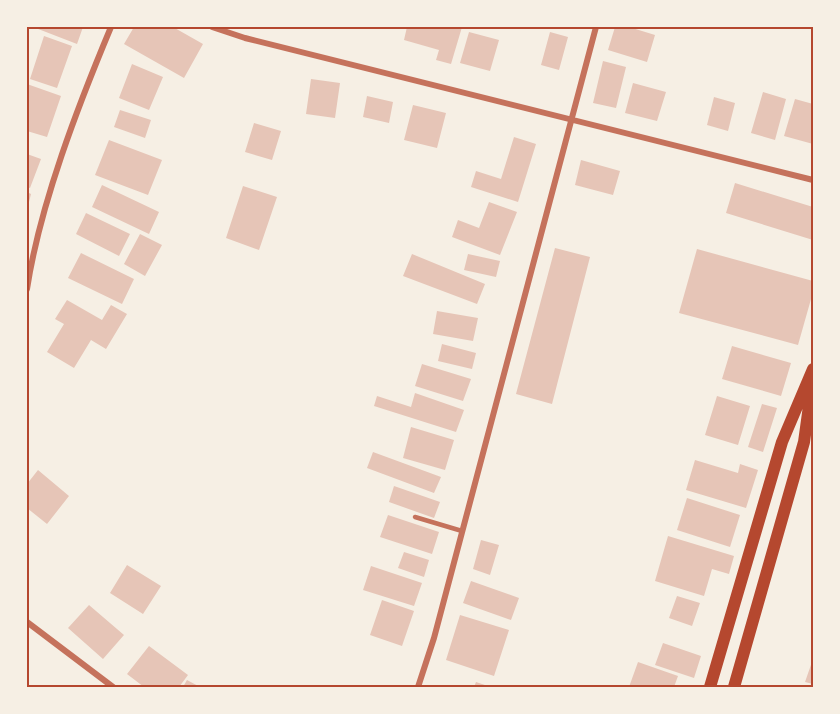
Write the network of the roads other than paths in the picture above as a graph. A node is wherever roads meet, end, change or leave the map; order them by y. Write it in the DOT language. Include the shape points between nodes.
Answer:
graph roads {
  1 [pos="111,27"];
  2 [pos="212,27"];
  3 [pos="596,27"];
  4 [pos="571,121"];
  5 [pos="813,180"];
  6 [pos="27,289"];
  7 [pos="813,371"];
  8 [pos="415,517"];
  9 [pos="462,531"];
  10 [pos="27,622"];
  11 [pos="113,687"];
  12 [pos="418,687"];
  13 [pos="710,687"];
  14 [pos="734,687"];
  1 -- 6 [label="street" via="39,230"];
  2 -- 4 [label="street"];
  3 -- 4 [label="street"];
  4 -- 5 [label="street"];
  4 -- 9 [label="street"];
  7 -- 13 [label="main road" via="783,442"];
  7 -- 14 [label="main road" via="804,442"];
  8 -- 9 [label="lane"];
  9 -- 12 [label="street"];
  10 -- 11 [label="street"];
}
